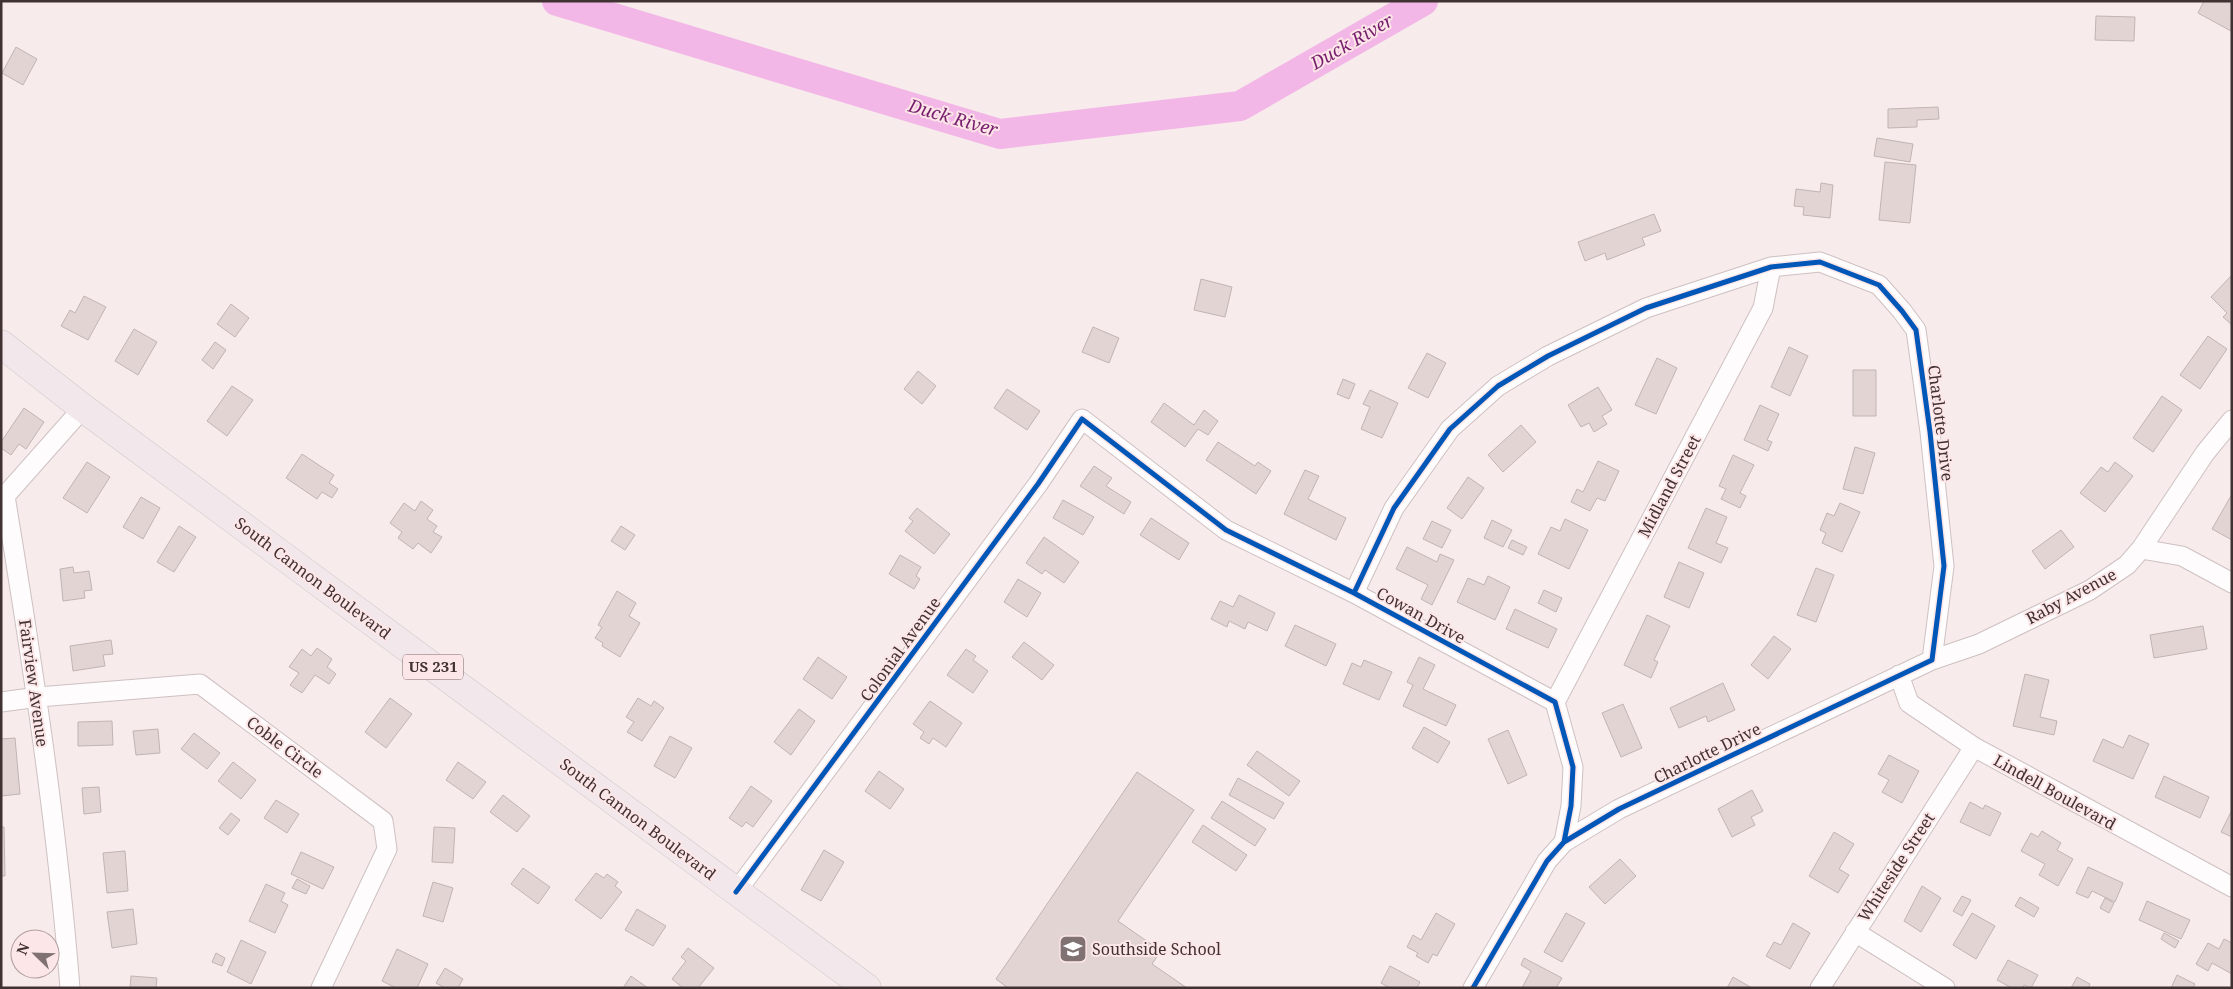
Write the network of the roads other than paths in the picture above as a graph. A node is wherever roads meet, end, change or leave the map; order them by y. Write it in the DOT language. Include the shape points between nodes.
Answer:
graph roads {
  1 [pos="1771,267"];
  2 [pos="1,344"];
  3 [pos="83,408"];
  4 [pos="1082,419"];
  5 [pos="2232,420"];
  6 [pos="2141,549"];
  7 [pos="2232,583"];
  8 [pos="1354,593"];
  9 [pos="1932,660"];
  10 [pos="1900,675"];
  11 [pos="38,697"];
  12 [pos="1,702"];
  13 [pos="1554,702"];
  14 [pos="1974,747"];
  15 [pos="1564,842"];
  16 [pos="2232,887"];
  17 [pos="736,892"];
  18 [pos="1855,932"];
  19 [pos="70,988"];
  20 [pos="321,988"];
  21 [pos="867,988"];
  22 [pos="1473,988"];
  23 [pos="1820,988"];
  24 [pos="1945,988"];
  1 -- 8 [label="street, Charlotte Drive" via="1646,308 1548,356 1498,386 1450,429 1394,508"];
  1 -- 9 [label="street, Charlotte Drive" via="1820,262 1879,285 1916,330 1944,566"];
  1 -- 13 [label="street, Midland Street" via="1763,308"];
  2 -- 3 [label="highway, South Cannon Boulevard / US 231"];
  3 -- 11 [label="street, Fairview Avenue" via="5,496"];
  3 -- 17 [label="highway, South Cannon Boulevard / US 231"];
  4 -- 8 [label="street, Cowan Drive" via="1226,530"];
  4 -- 17 [label="street, Colonial Avenue" via="1038,484"];
  5 -- 6 [label="street, Raby Avenue" via="2205,453"];
  6 -- 7 [label="street" via="2182,556"];
  6 -- 9 [label="street, Raby Avenue" via="2127,565 2090,590 1979,644"];
  8 -- 13 [label="street, Cowan Drive"];
  9 -- 10 [label="street, Charlotte Drive"];
  10 -- 14 [label="street, Lindell Boulevard" via="1909,704"];
  10 -- 15 [label="street, Charlotte Drive" via="1619,809"];
  11 -- 12 [label="street, Coble Circle"];
  11 -- 19 [label="street, Fairview Avenue" via="64,909"];
  11 -- 20 [label="street, Coble Circle" via="200,684 383,821 387,849"];
  13 -- 15 [label="street" via="1573,767 1571,806"];
  14 -- 16 [label="street, Lindell Boulevard"];
  14 -- 18 [label="street, Whiteside Street"];
  15 -- 22 [label="street, Charlotte Drive" via="1547,861"];
  17 -- 21 [label="highway, South Cannon Boulevard / US 231"];
  18 -- 23 [label="street, Whiteside Street"];
  18 -- 24 [label="street"];
}
